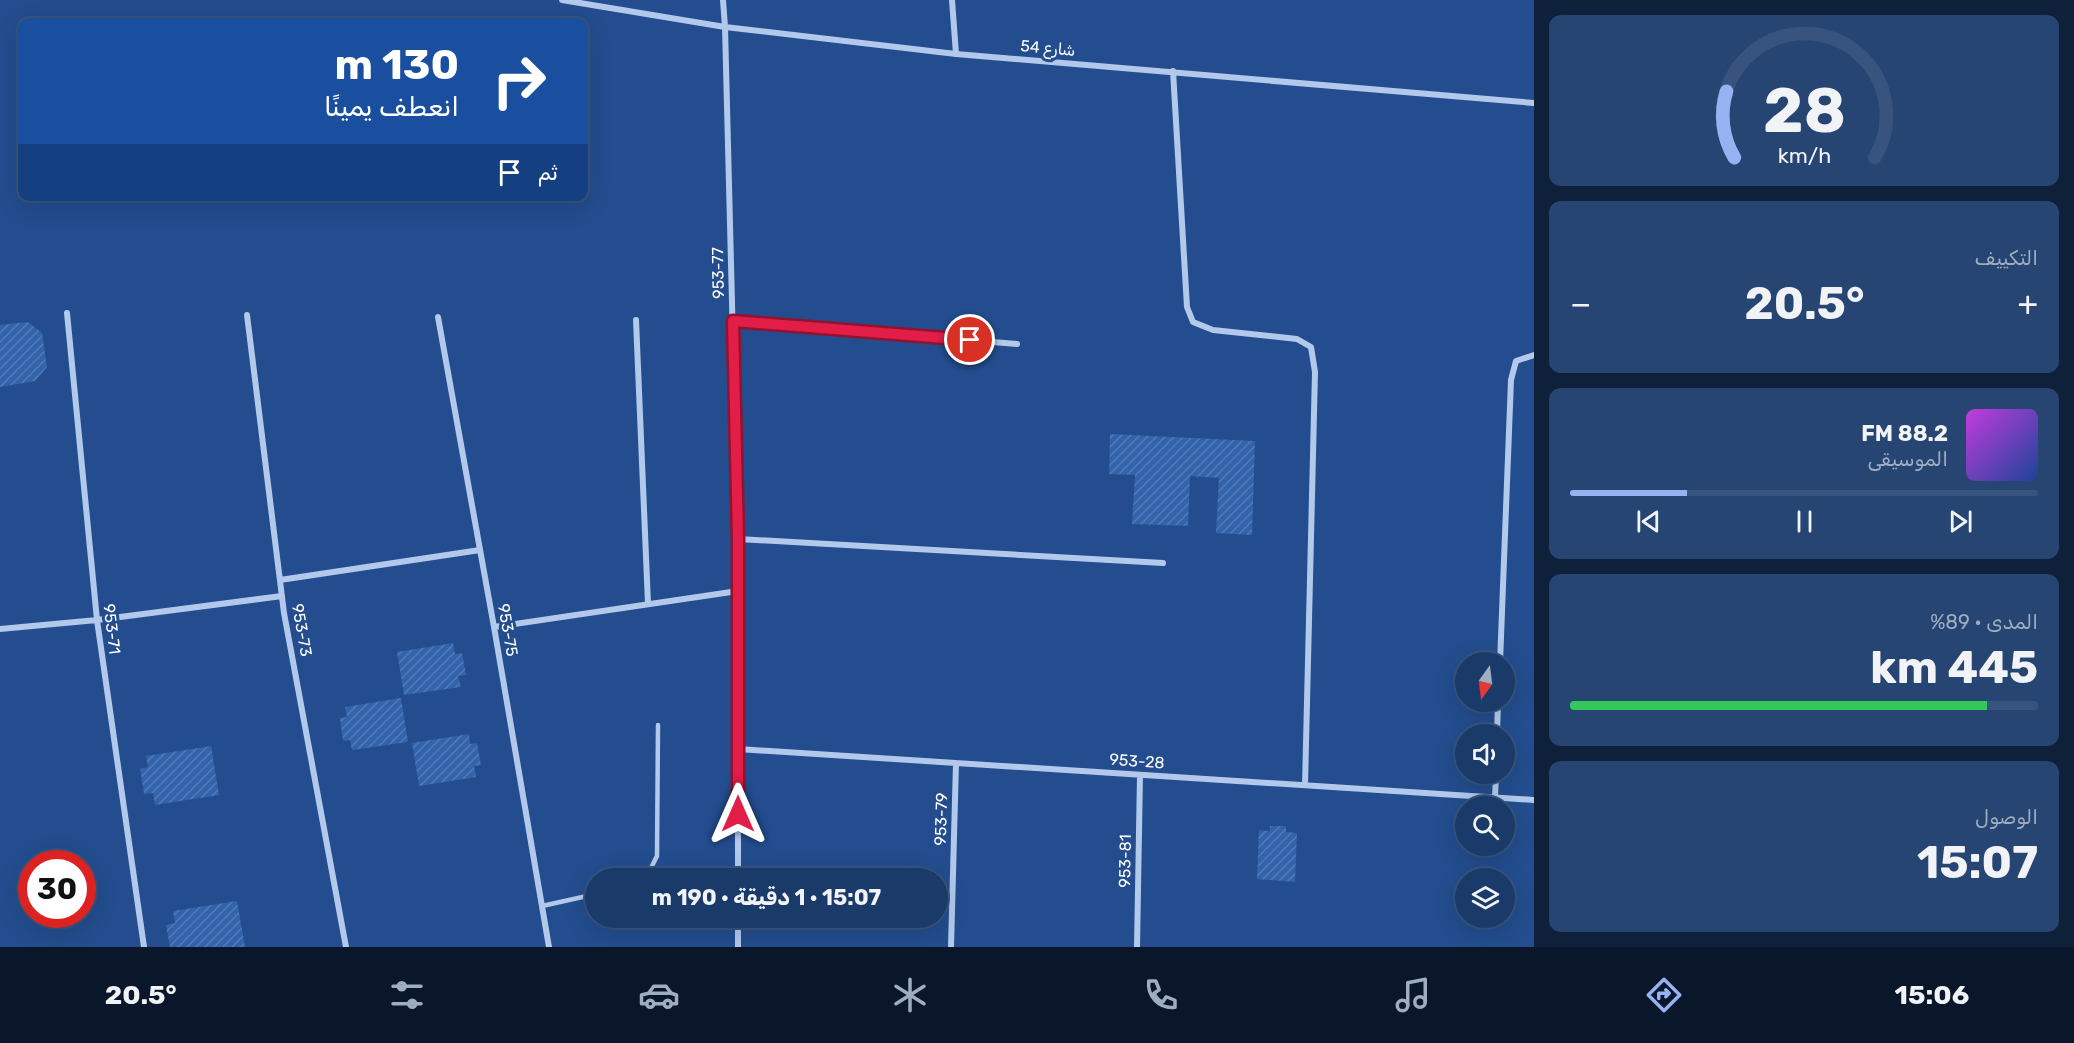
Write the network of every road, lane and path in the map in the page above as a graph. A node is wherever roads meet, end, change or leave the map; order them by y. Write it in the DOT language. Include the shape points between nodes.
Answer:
graph roads {
  1 [pos="562,0"];
  2 [pos="723,0"];
  3 [pos="952,0"];
  4 [pos="725,27"];
  5 [pos="956,54"];
  6 [pos="1173,71"];
  7 [pos="1534,103"];
  8 [pos="67,313"];
  9 [pos="247,315"];
  10 [pos="438,317"];
  11 [pos="636,320"];
  12 [pos="733,321"];
  13 [pos="1017,344"];
  14 [pos="1534,355"];
  15 [pos="738,539"];
  16 [pos="480,550"];
  17 [pos="1163,563"];
  18 [pos="280,580"];
  19 [pos="738,591"];
  20 [pos="282,596"];
  21 [pos="648,604"];
  22 [pos="97,620"];
  23 [pos="494,627"];
  24 [pos="0,628"];
  25 [pos="1500,652"];
  26 [pos="658,725"];
  27 [pos="738,749"];
  28 [pos="956,763"];
  29 [pos="1140,775"];
  30 [pos="1305,785"];
  31 [pos="1466,796"];
  32 [pos="1515,799"];
  33 [pos="1534,800"];
  34 [pos="651,868"];
  35 [pos="738,868"];
  36 [pos="585,896"];
  37 [pos="542,906"];
  38 [pos="738,928"];
  39 [pos="144,947"];
  40 [pos="345,947"];
  41 [pos="549,947"];
  42 [pos="738,947"];
  43 [pos="951,947"];
  44 [pos="1137,947"];
  1 -- 4 [label="street, شارع 54"];
  2 -- 4 [label="street, 953-77"];
  3 -- 5 [label="street"];
  4 -- 5 [label="street, شارع 54"];
  4 -- 12 [label="street, 953-77"];
  5 -- 6 [label="street, شارع 54"];
  6 -- 7 [label="street, شارع 54"];
  6 -- 30 [label="street" via="1187,307 1193,322 1213,330 1297,339 1311,347 1315,372"];
  8 -- 22 [label="street, 953-71"];
  9 -- 18 [label="street, 953-73"];
  10 -- 16 [label="street, 953-75"];
  11 -- 21 [label="street"];
  12 -- 13 [label="street"];
  12 -- 15 [label="street, 953-77"];
  14 -- 25 [label="street" via="1516,361 1511,380"];
  15 -- 17 [label="street"];
  15 -- 19 [label="street, 953-77"];
  16 -- 18 [label="street"];
  16 -- 23 [label="street, 953-75"];
  18 -- 20 [label="street, 953-73"];
  19 -- 21 [label="street"];
  19 -- 27 [label="street, 953-77"];
  20 -- 22 [label="street"];
  20 -- 40 [label="street, 953-73"];
  21 -- 23 [label="street"];
  22 -- 24 [label="street"];
  22 -- 39 [label="street, 953-71"];
  23 -- 37 [label="street, 953-75"];
  26 -- 34 [label="lane" via="657,855"];
  27 -- 28 [label="street, 953-28"];
  27 -- 35 [label="street, 953-77"];
  28 -- 29 [label="street, 953-28"];
  28 -- 43 [label="street, 953-79"];
  29 -- 30 [label="street, 953-28"];
  29 -- 44 [label="street, 953-81"];
  30 -- 31 [label="street, 953-28"];
  32 -- 33 [label="street, 953-28"];
  36 -- 37 [label="lane"];
  37 -- 41 [label="street, 953-75"];
  38 -- 42 [label="street"];
}
